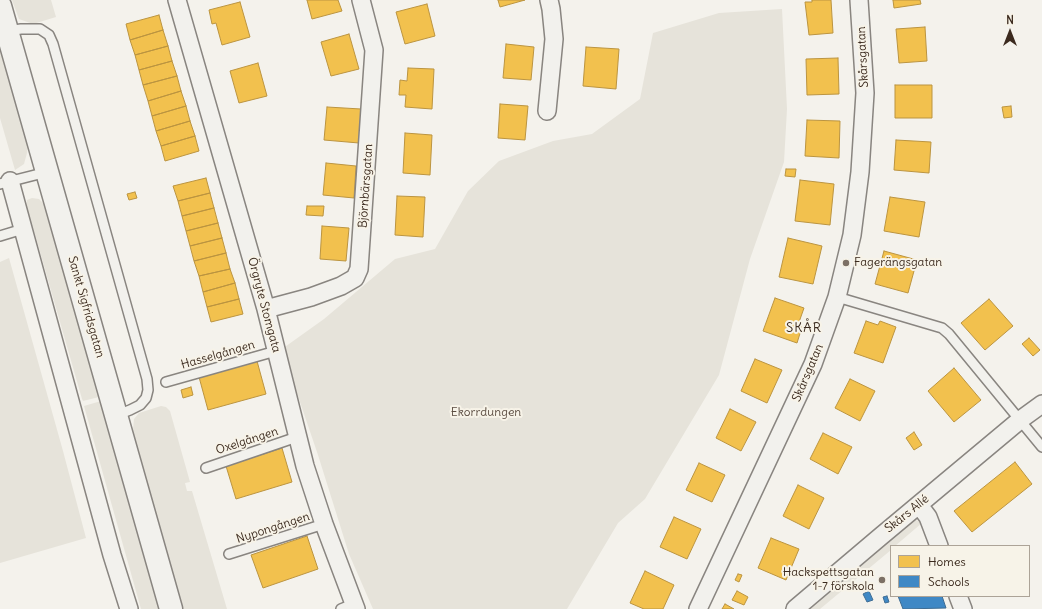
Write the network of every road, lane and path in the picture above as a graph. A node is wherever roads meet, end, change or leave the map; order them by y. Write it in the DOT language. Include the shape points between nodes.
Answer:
graph roads {
  1 [pos="177,0"];
  2 [pos="361,0"];
  3 [pos="549,0"];
  4 [pos="859,0"];
  5 [pos="0,6"];
  6 [pos="7,31"];
  7 [pos="547,111"];
  8 [pos="47,172"];
  9 [pos="5,182"];
  10 [pos="23,229"];
  11 [pos="0,236"];
  12 [pos="837,297"];
  13 [pos="266,309"];
  14 [pos="276,351"];
  15 [pos="166,382"];
  16 [pos="1042,404"];
  17 [pos="117,415"];
  18 [pos="1020,420"];
  19 [pos="297,437"];
  20 [pos="1042,447"];
  21 [pos="206,468"];
  22 [pos="919,505"];
  23 [pos="324,524"];
  24 [pos="939,545"];
  25 [pos="229,554"];
  26 [pos="958,597"];
  27 [pos="350,607"];
  28 [pos="129,609"];
  29 [pos="171,609"];
  30 [pos="698,609"];
  31 [pos="795,609"];
  32 [pos="963,609"];
  1 -- 13 [label="street, Örgryte Stomgata"];
  2 -- 13 [label="street, Björnbärsgatan" via="374,50 359,269 355,278 341,286"];
  3 -- 7 [label="street" via="554,39"];
  4 -- 12 [label="street, Skårsgatan" via="865,93 860,172 852,235"];
  5 -- 6 [label="street, Sankt Sigfridsgatan"];
  6 -- 8 [label="street, Sankt Sigfridsgatan"];
  6 -- 17 [label="lane" via="40,29 49,35 53,44 147,379 146,398 140,405"];
  8 -- 9 [label="lane"];
  8 -- 17 [label="street, Sankt Sigfridsgatan"];
  9 -- 10 [label="street"];
  10 -- 11 [label="lane"];
  10 -- 28 [label="street"];
  12 -- 18 [label="lane" via="942,328"];
  12 -- 30 [label="street, Skårsgatan" via="813,364"];
  13 -- 14 [label="street, Örgryte Stomgata"];
  14 -- 15 [label="lane, Hasselgången"];
  14 -- 19 [label="street, Örgryte Stomgata"];
  16 -- 18 [label="street, Skårs Allé"];
  17 -- 29 [label="street, Sankt Sigfridsgatan"];
  18 -- 20 [label="lane"];
  18 -- 22 [label="street, Skårs Allé"];
  19 -- 21 [label="lane, Oxelgången"];
  19 -- 23 [label="street, Örgryte Stomgata"];
  22 -- 24 [label="street" via="928,517"];
  22 -- 31 [label="street, Skårs Allé"];
  23 -- 25 [label="lane, Nypongången"];
  23 -- 27 [label="street, Örgryte Stomgata"];
  26 -- 32 [label="street"];
}
